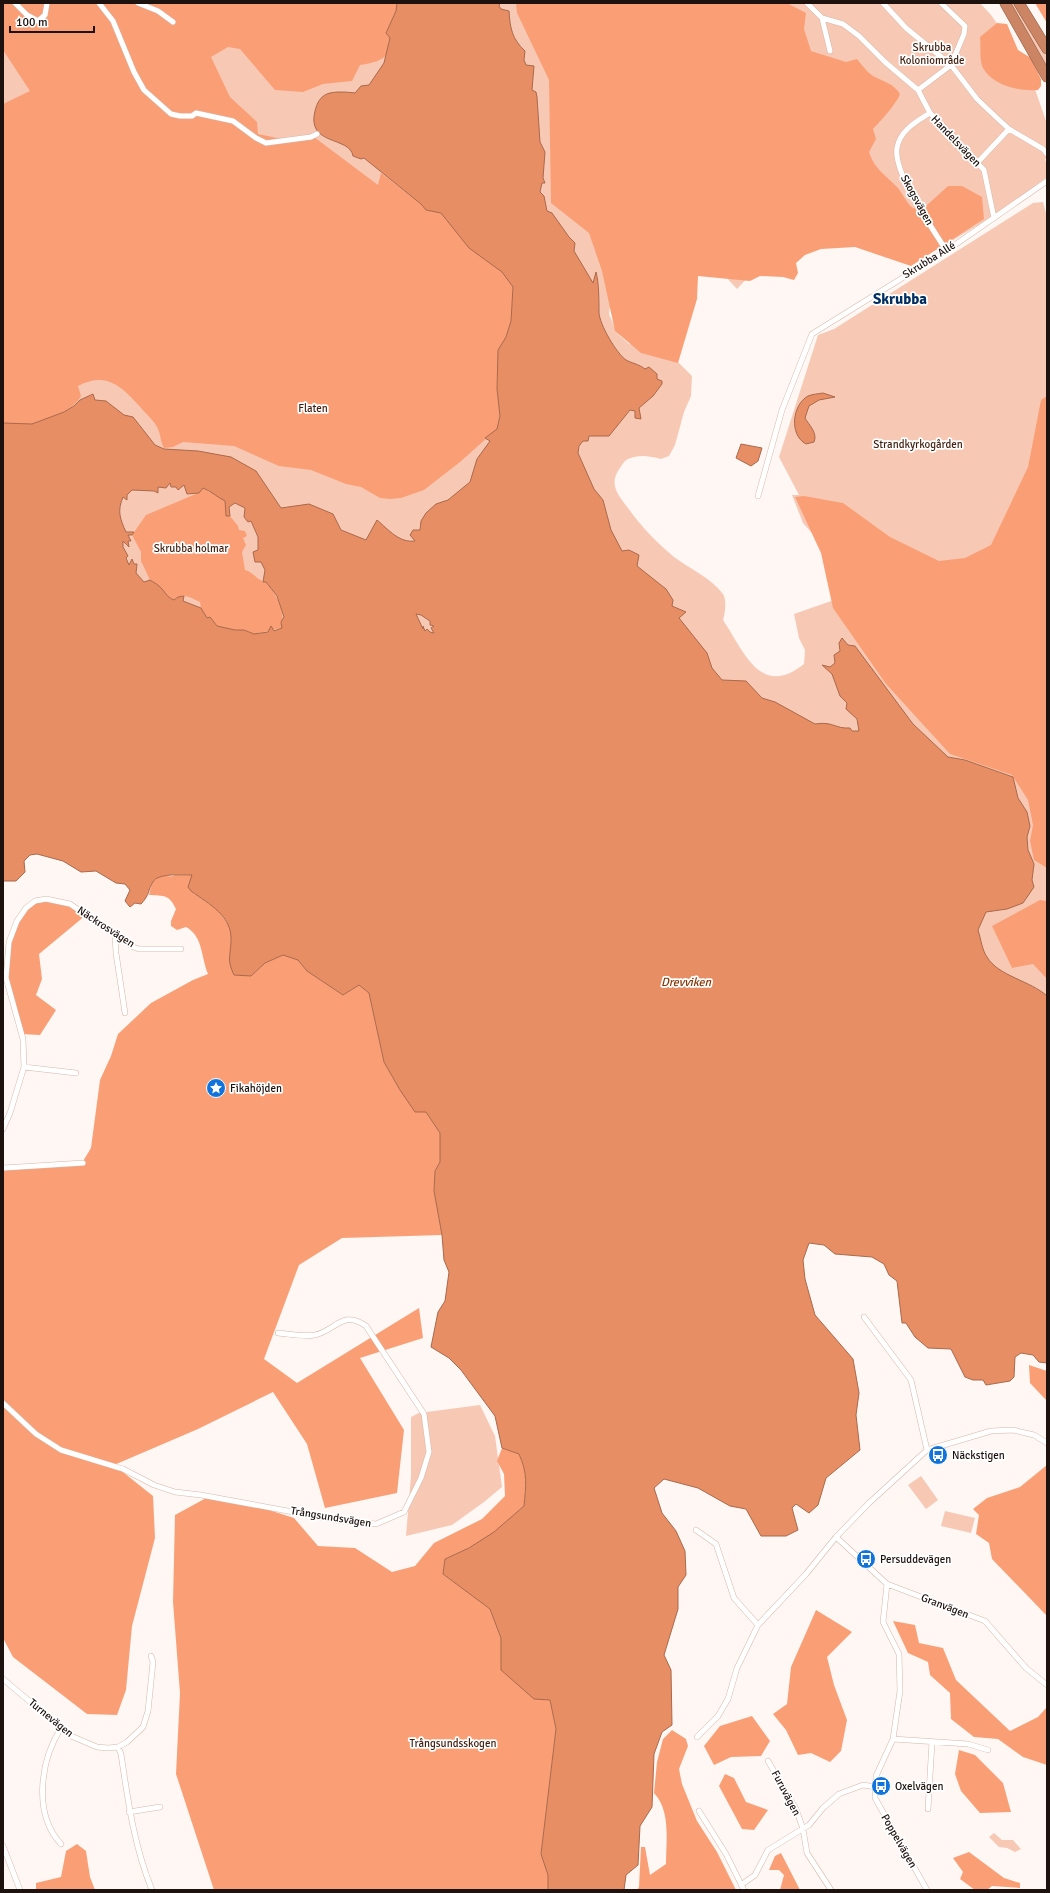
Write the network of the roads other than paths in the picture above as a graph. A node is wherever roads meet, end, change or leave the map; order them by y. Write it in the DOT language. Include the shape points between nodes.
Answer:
graph roads {
  1 [pos="15,3"];
  2 [pos="47,3"];
  3 [pos="99,3"];
  4 [pos="138,3"];
  5 [pos="807,3"];
  6 [pos="882,3"];
  7 [pos="941,3"];
  8 [pos="1004,3"];
  9 [pos="1019,3"];
  10 [pos="822,18"];
  11 [pos="173,22"];
  12 [pos="1047,49"];
  13 [pos="830,51"];
  14 [pos="951,65"];
  15 [pos="1047,77"];
  16 [pos="918,90"];
  17 [pos="930,113"];
  18 [pos="1009,129"];
  19 [pos="317,134"];
  20 [pos="1047,154"];
  21 [pos="978,162"];
  22 [pos="1047,181"];
  23 [pos="994,218"];
  24 [pos="946,250"];
  25 [pos="758,496"];
  26 [pos="115,936"];
  27 [pos="181,949"];
  28 [pos="125,1013"];
  29 [pos="24,1066"];
  30 [pos="76,1074"];
  31 [pos="3,1129"];
  32 [pos="84,1164"];
  33 [pos="3,1168"];
  34 [pos="864,1316"];
  35 [pos="278,1333"];
  36 [pos="3,1403"];
  37 [pos="1047,1443"];
  38 [pos="927,1450"];
  39 [pos="696,1530"];
  40 [pos="836,1537"];
  41 [pos="887,1584"];
  42 [pos="758,1625"];
  43 [pos="151,1656"];
  44 [pos="3,1679"];
  45 [pos="1047,1685"];
  46 [pos="61,1728"];
  47 [pos="697,1737"];
  48 [pos="893,1738"];
  49 [pos="932,1742"];
  50 [pos="118,1747"];
  51 [pos="988,1750"];
  52 [pos="768,1761"];
  53 [pos="876,1787"];
  54 [pos="160,1807"];
  55 [pos="928,1809"];
  56 [pos="699,1810"];
  57 [pos="129,1812"];
  58 [pos="803,1829"];
  59 [pos="61,1844"];
  60 [pos="3,1846"];
  61 [pos="743,1888"];
  62 [pos="20,1890"];
  63 [pos="152,1890"];
  64 [pos="831,1890"];
  65 [pos="927,1890"];
  1 -- 2 [label="street" via="27,15 38,21 45,15"];
  3 -- 19 [label="street" via="113,20 144,90 171,114 192,116 196,113 233,120 266,143"];
  4 -- 11 [label="street" via="158,11"];
  5 -- 10 [label="street"];
  6 -- 14 [label="street" via="906,28"];
  7 -- 14 [label="street" via="965,26"];
  8 -- 15 [label="highway"];
  9 -- 12 [label="highway"];
  10 -- 13 [label="street"];
  10 -- 16 [label="street, Handelsvägen" via="843,24"];
  14 -- 16 [label="street"];
  14 -- 18 [label="street" via="977,99"];
  16 -- 17 [label="street, Handelsvägen"];
  17 -- 21 [label="street, Handelsvägen"];
  17 -- 24 [label="street, Skogsvägen" via="911,124 902,136 897,148 898,159 901,173 911,192"];
  18 -- 20 [label="street"];
  18 -- 21 [label="street"];
  21 -- 23 [label="street, Handelsvägen" via="984,170"];
  22 -- 23 [label="street, Skrubba Allé"];
  23 -- 24 [label="street, Skrubba Allé"];
  24 -- 25 [label="street, Skrubba Allé" via="812,334 782,410"];
  26 -- 27 [label="street, Näckrosvägen" via="133,947"];
  26 -- 28 [label="street"];
  26 -- 29 [label="street, Näckrosvägen" via="70,904 46,899 35,901 26,908 17,921 9,942 6,978 23,1039"];
  29 -- 30 [label="street"];
  29 -- 31 [label="street, Näckrosvägen"];
  32 -- 33 [label="street"];
  34 -- 38 [label="street" via="911,1380"];
  35 -- 36 [label="street, Trångsundsvägen" via="316,1334 336,1323 351,1320 360,1321 366,1326 424,1414 428,1452 421,1478 404,1512 376,1524 342,1521 175,1492 122,1469 61,1450 36,1434"];
  37 -- 38 [label="street" via="1034,1435 1013,1430 991,1432"];
  38 -- 40 [label="street"];
  39 -- 42 [label="street" via="716,1544 734,1598"];
  40 -- 41 [label="street, Granvägen"];
  40 -- 42 [label="street" via="806,1574"];
  41 -- 45 [label="street, Granvägen" via="985,1621 1026,1668"];
  41 -- 48 [label="street, Poppelvägen" via="883,1622 899,1654 900,1690"];
  42 -- 47 [label="street" via="737,1668 728,1699 718,1716"];
  43 -- 50 [label="street" via="153,1662 148,1711 143,1727"];
  44 -- 46 [label="street, Turnevägen"];
  46 -- 50 [label="street, Turnevägen" via="71,1736 97,1748"];
  46 -- 59 [label="street" via="52,1742 43,1778 48,1823"];
  48 -- 49 [label="street"];
  48 -- 53 [label="street, Poppelvägen" via="876,1776"];
  49 -- 51 [label="street" via="968,1744"];
  49 -- 55 [label="street"];
  50 -- 57 [label="street"];
  52 -- 58 [label="street, Furuvägen" via="796,1808"];
  53 -- 58 [label="street" via="863,1785 839,1794"];
  53 -- 65 [label="street, Poppelvägen" via="875,1798"];
  54 -- 57 [label="street"];
  56 -- 61 [label="street"];
  57 -- 63 [label="street" via="139,1854"];
  58 -- 61 [label="street" via="768,1850 755,1876"];
  58 -- 64 [label="street, Furuvägen" via="807,1853"];
  60 -- 62 [label="street"];
}
